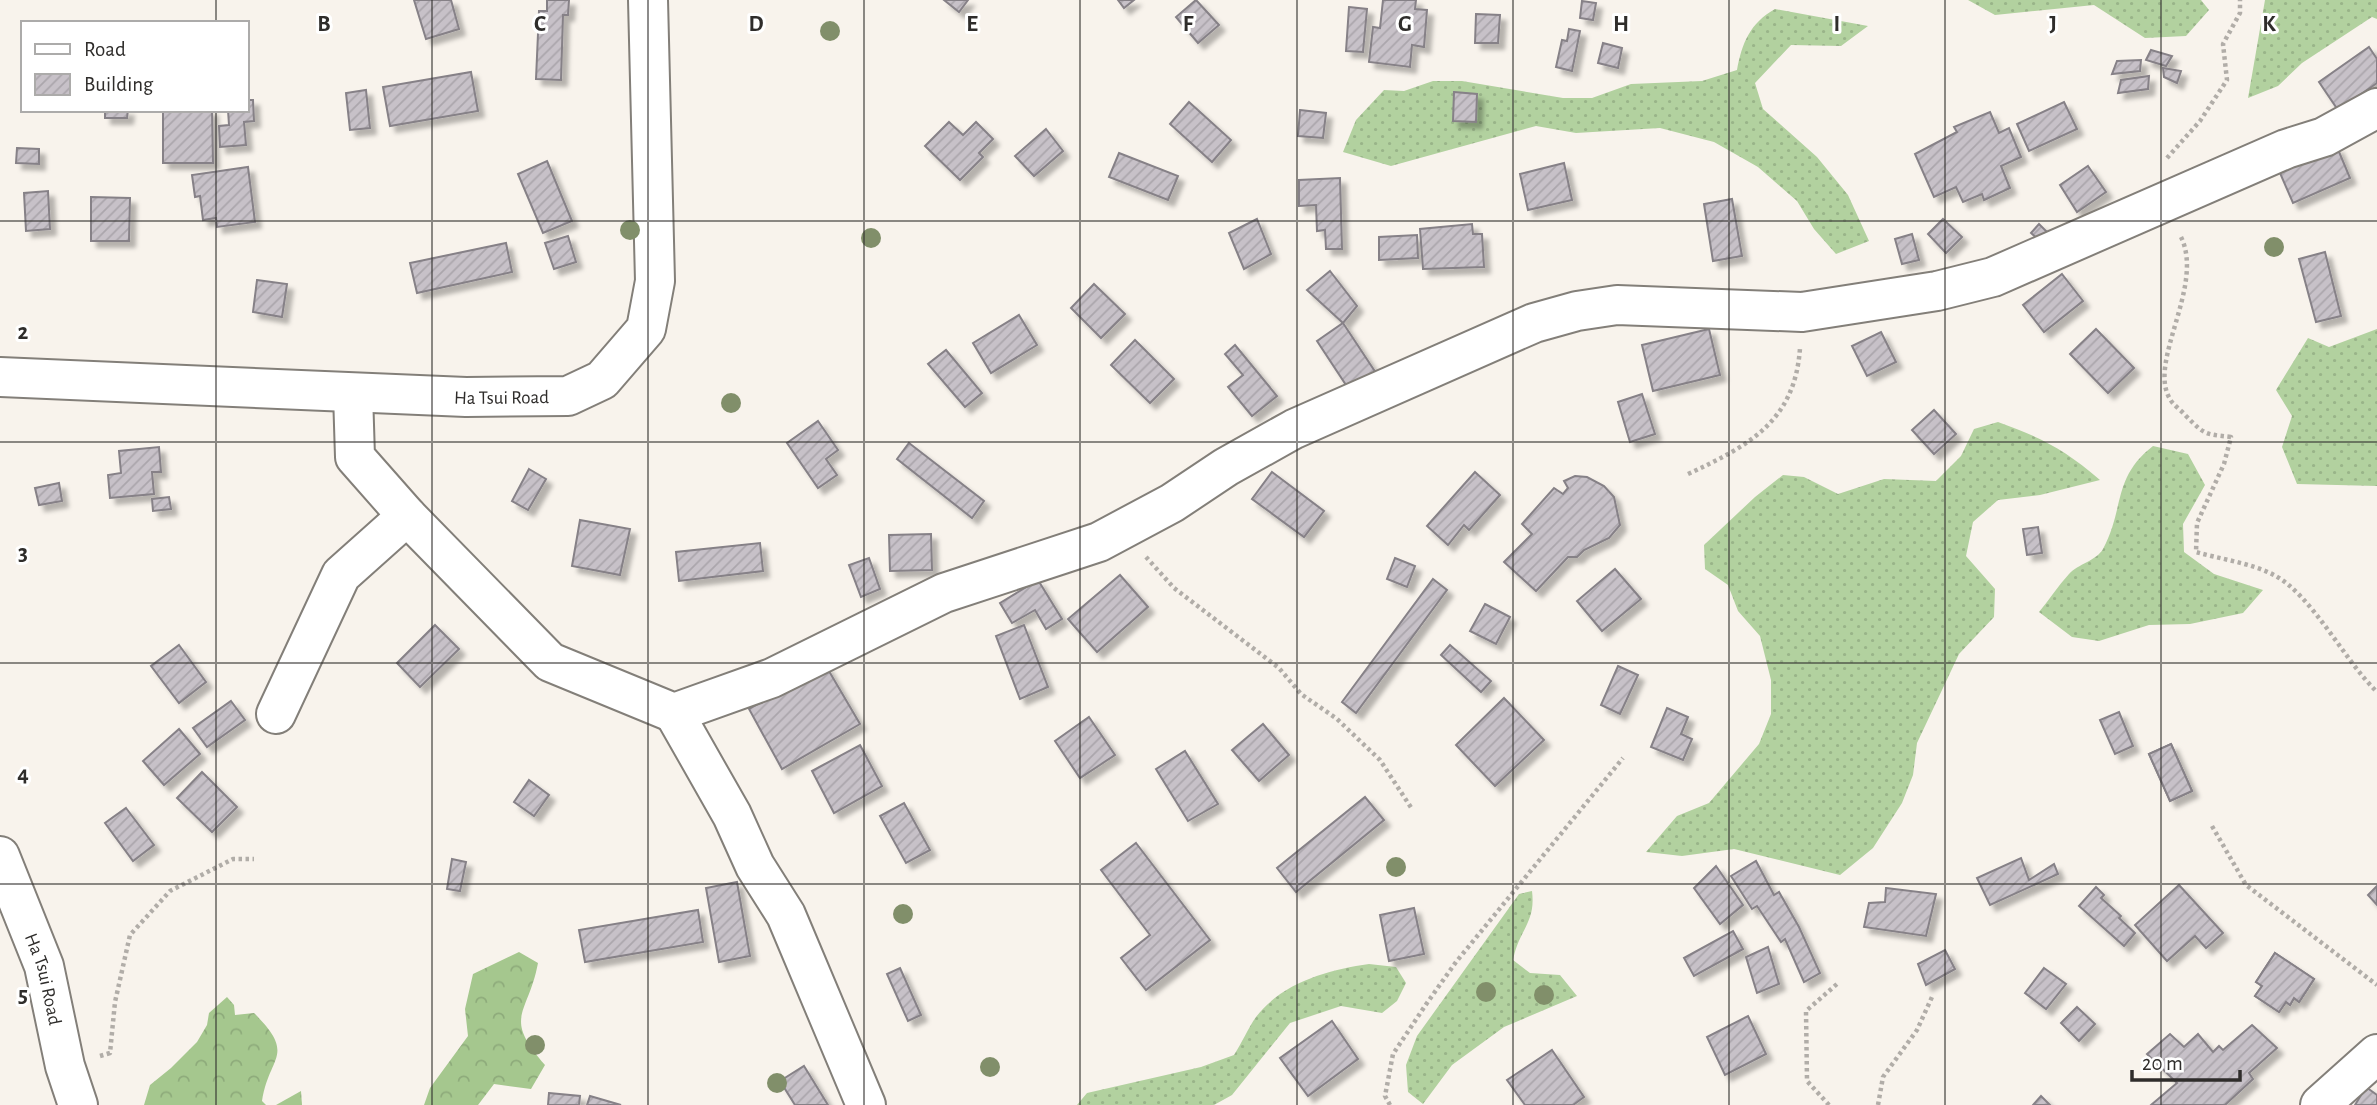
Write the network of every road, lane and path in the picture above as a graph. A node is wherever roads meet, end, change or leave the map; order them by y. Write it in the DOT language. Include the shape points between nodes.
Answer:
graph roads {
  1 [pos="648,0"];
  2 [pos="2240,0"];
  3 [pos="2377,108"];
  4 [pos="2164,202"];
  5 [pos="1802,312"];
  6 [pos="0,376"];
  7 [pos="353,393"];
  8 [pos="1688,474"];
  9 [pos="407,516"];
  10 [pos="1129,526"];
  11 [pos="2377,692"];
  12 [pos="674,713"];
  13 [pos="276,714"];
  14 [pos="1623,758"];
  15 [pos="1412,809"];
  16 [pos="2212,826"];
  17 [pos="0,856"];
  18 [pos="254,859"];
  19 [pos="1837,984"];
  20 [pos="2377,985"];
  21 [pos="1933,997"];
  22 [pos="2377,1054"];
  23 [pos="65,1066"];
  24 [pos="78,1105"];
  25 [pos="866,1105"];
  26 [pos="1390,1105"];
  27 [pos="1829,1105"];
  28 [pos="1878,1105"];
  29 [pos="2320,1105"];
  1 -- 7 [label="street, Ha Tsui Road" via="655,281 646,329 602,380 568,396"];
  2 -- 4 [label="path" via="2240,13 2223,44 2227,80 2200,121 2160,165"];
  3 -- 4 [label="street" via="2324,136"];
  4 -- 5 [label="street" via="1993,277 1937,291"];
  4 -- 11 [label="path" via="2189,254 2164,379 2170,399 2205,435 2231,438 2197,523 2196,552 2274,575 2307,604"];
  5 -- 8 [label="path" via="1798,370 1778,418 1733,453"];
  5 -- 10 [label="street" via="1617,305 1534,323 1294,429"];
  6 -- 7 [label="street, Ha Tsui Road"];
  7 -- 9 [label="street" via="355,457"];
  9 -- 12 [label="street" via="550,662"];
  9 -- 13 [label="street" via="341,575"];
  10 -- 12 [label="street" via="1099,542 944,593 772,678"];
  10 -- 15 [label="path" via="1147,559 1174,589 1338,719 1380,760"];
  12 -- 25 [label="street" via="786,915"];
  14 -- 26 [label="path" via="1427,1003 1393,1054 1385,1096"];
  16 -- 20 [label="path" via="2246,885"];
  17 -- 23 [label="street, Ha Tsui Road" via="44,966"];
  18 -- 23 [label="path" via="233,859 170,891 130,935 110,1053"];
  19 -- 27 [label="path" via="1806,1011 1807,1081"];
  21 -- 28 [label="path" via="1917,1030 1883,1077"];
  22 -- 29 [label="street"];
  23 -- 24 [label="street, Ha Tsui Road"];
}
